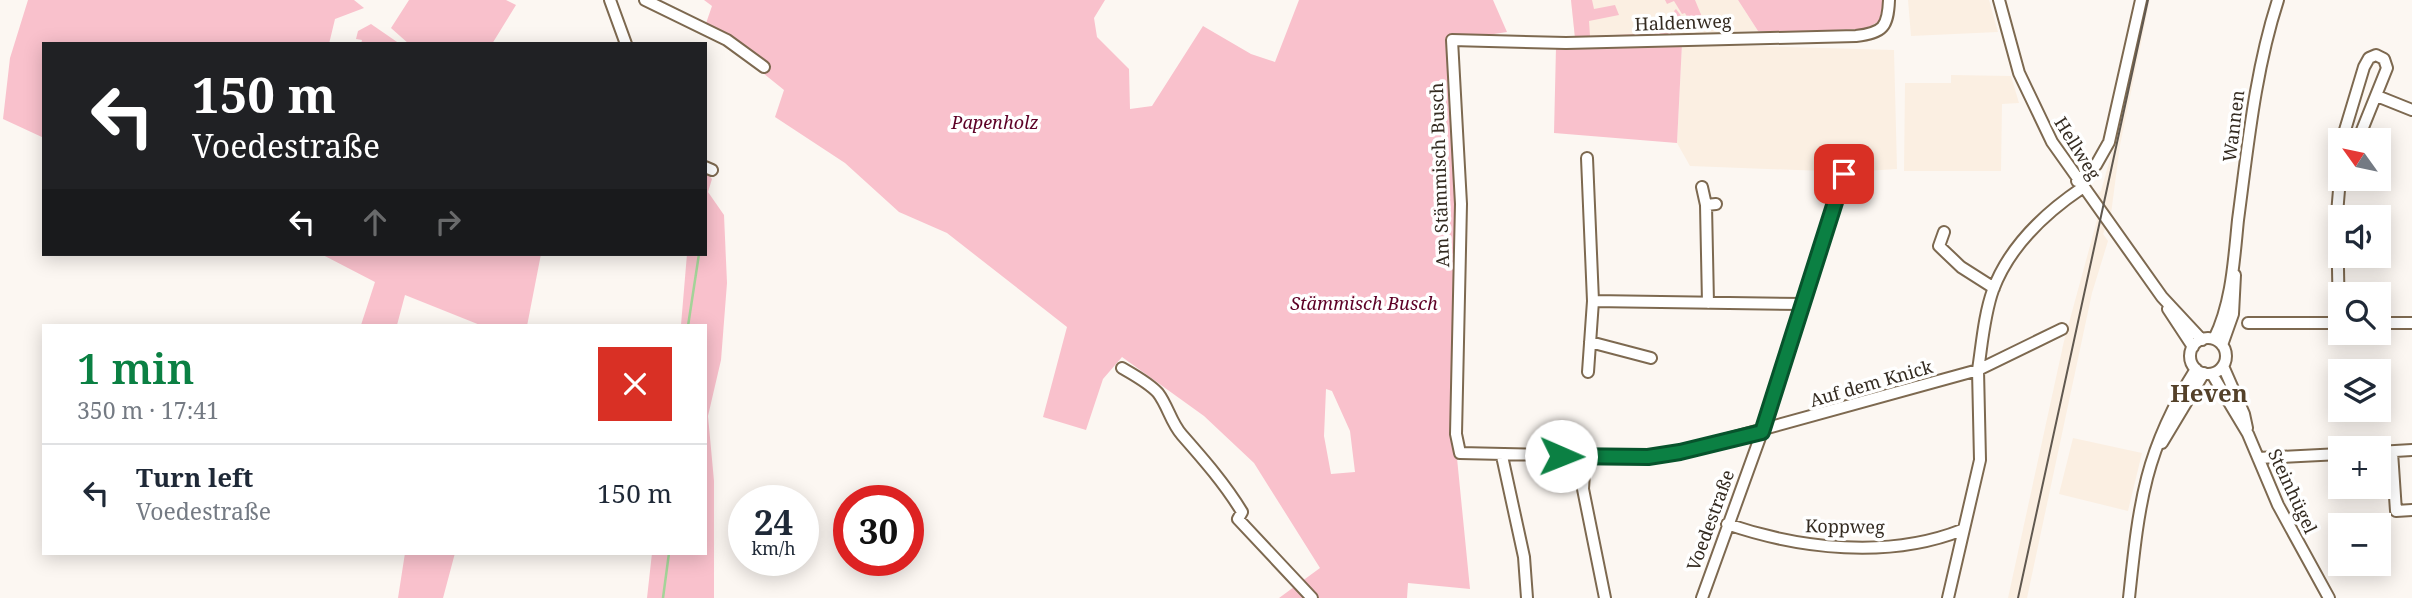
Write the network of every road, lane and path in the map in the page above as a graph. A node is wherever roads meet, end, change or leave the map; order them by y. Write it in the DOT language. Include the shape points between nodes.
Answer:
graph roads {
  1 [pos="610,0"];
  2 [pos="645,0"];
  3 [pos="1889,0"];
  4 [pos="1999,0"];
  5 [pos="2141,0"];
  6 [pos="2278,0"];
  7 [pos="1452,40"];
  8 [pos="625,42"];
  9 [pos="764,67"];
  10 [pos="2377,96"];
  11 [pos="2412,110"];
  12 [pos="2346,128"];
  13 [pos="2363,128"];
  14 [pos="1587,158"];
  15 [pos="1844,174"];
  16 [pos="2079,184"];
  17 [pos="1702,187"];
  18 [pos="2339,191"];
  19 [pos="1944,232"];
  20 [pos="2339,282"];
  21 [pos="1994,288"];
  22 [pos="1593,301"];
  23 [pos="1708,303"];
  24 [pos="1804,304"];
  25 [pos="2248,323"];
  26 [pos="2328,323"];
  27 [pos="2391,323"];
  28 [pos="2412,323"];
  29 [pos="2062,329"];
  30 [pos="1590,341"];
  31 [pos="2218,342"];
  32 [pos="2197,343"];
  33 [pos="1651,358"];
  34 [pos="2223,366"];
  35 [pos="1122,368"];
  36 [pos="1978,370"];
  37 [pos="1588,372"];
  38 [pos="2204,372"];
  39 [pos="1762,432"];
  40 [pos="1456,434"];
  41 [pos="2248,434"];
  42 [pos="2412,450"];
  43 [pos="2392,452"];
  44 [pos="2328,455"];
  45 [pos="1502,456"];
  46 [pos="1585,456"];
  47 [pos="2258,458"];
  48 [pos="2412,510"];
  49 [pos="1727,524"];
  50 [pos="1962,530"];
  51 [pos="1312,598"];
  52 [pos="1527,598"];
  53 [pos="1605,598"];
  54 [pos="1702,598"];
  55 [pos="1948,598"];
  56 [pos="2129,598"];
  57 [pos="2329,598"];
  1 -- 8 [label="street"];
  2 -- 9 [label="street" via="727,40"];
  3 -- 7 [label="street, Haldenweg" via="1883,30 1856,36 1566,43"];
  4 -- 16 [label="street, Hellweg" via="2028,95"];
  5 -- 16 [label="street" via="2109,142"];
  6 -- 31 [label="street, Wannen" via="2255,89 2235,259"];
  7 -- 40 [label="street, Am Stämmisch Busch" via="1461,204"];
  10 -- 11 [label="street"];
  10 -- 12 [label="street" via="2387,68 2384,59 2376,55 2364,66"];
  10 -- 13 [label="street"];
  14 -- 22 [label="street"];
  15 -- 24 [label="street, Voedestraße"];
  16 -- 21 [label="street" via="2036,225"];
  16 -- 32 [label="street, Hellweg"];
  17 -- 23 [label="street" via="1711,205"];
  18 -- 20 [label="street"];
  19 -- 21 [label="street" via="1939,246"];
  21 -- 36 [label="street"];
  22 -- 23 [label="street"];
  22 -- 30 [label="street"];
  23 -- 24 [label="street"];
  24 -- 39 [label="street, Voedestraße"];
  25 -- 26 [label="street"];
  27 -- 28 [label="street"];
  29 -- 36 [label="street, Auf dem Knick"];
  30 -- 33 [label="street"];
  30 -- 37 [label="street"];
  31 -- 32 [label="street"];
  31 -- 34 [label="street" via="2226,355"];
  32 -- 38 [label="street" via="2191,358"];
  34 -- 38 [label="street"];
  34 -- 41 [label="street, Steinhügel"];
  35 -- 51 [label="street" via="1157,392 1172,422 1236,501 1242,512 1238,519"];
  36 -- 39 [label="street, Auf dem Knick"];
  36 -- 50 [label="street" via="1980,460"];
  38 -- 41 [label="street, Steinhügel"];
  38 -- 56 [label="street" via="2174,403 2150,464 2139,509"];
  39 -- 46 [label="street, Auf dem Knick" via="1645,457"];
  39 -- 49 [label="street, Voedestraße"];
  40 -- 45 [label="street, Auf dem Knick" via="1460,453"];
  41 -- 47 [label="street, Steinhügel"];
  42 -- 43 [label="street"];
  43 -- 48 [label="street" via="2396,511"];
  44 -- 47 [label="street"];
  45 -- 46 [label="street, Auf dem Knick"];
  45 -- 52 [label="street" via="1524,557"];
  46 -- 53 [label="street" via="1583,489"];
  47 -- 57 [label="street, Steinhügel"];
  49 -- 50 [label="street, Koppweg" via="1793,542 1850,547 1943,538"];
  49 -- 54 [label="street, Voedestraße"];
  50 -- 55 [label="street"];
}
